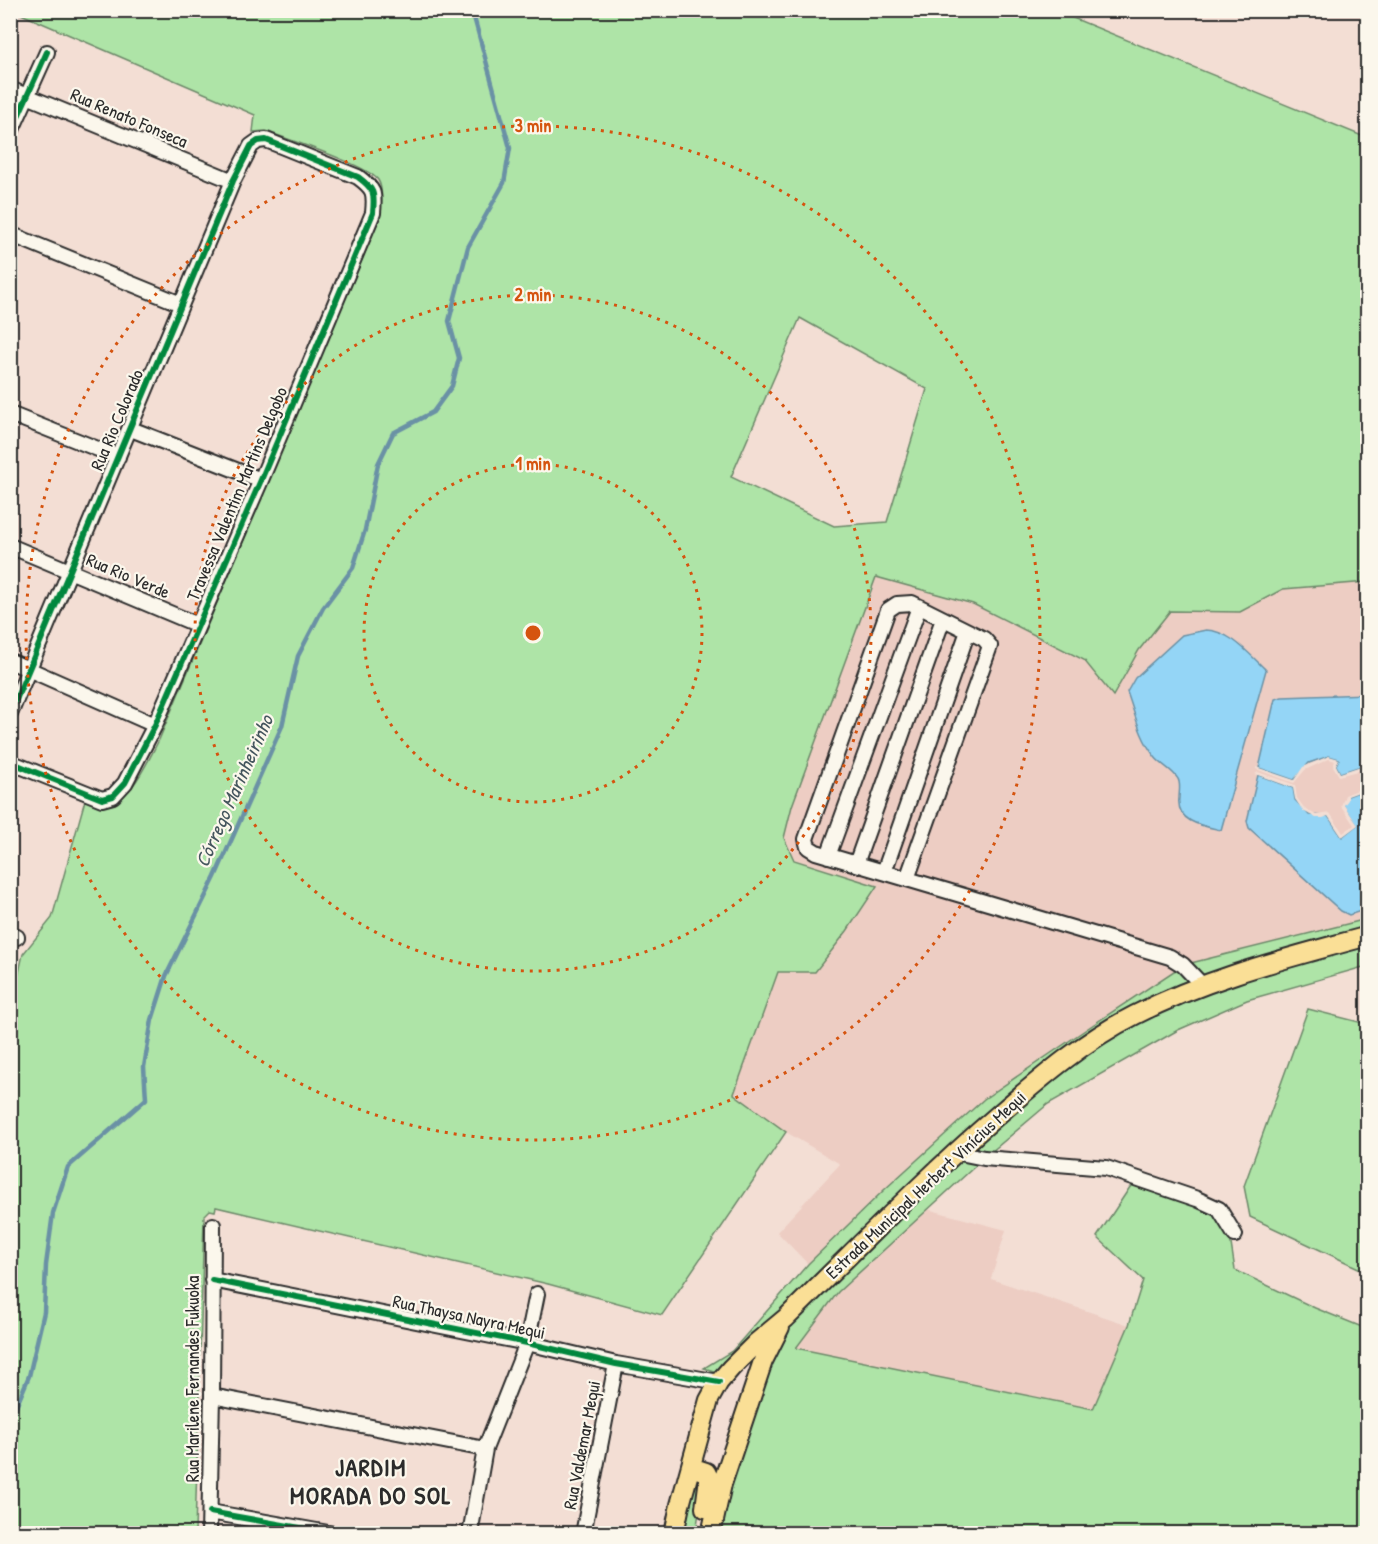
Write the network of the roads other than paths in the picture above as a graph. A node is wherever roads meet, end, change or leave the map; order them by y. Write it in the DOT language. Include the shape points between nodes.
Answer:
graph roads {
  1 [pos="47,52"];
  2 [pos="10,89"];
  3 [pos="27,96"];
  4 [pos="10,134"];
  5 [pos="233,181"];
  6 [pos="375,198"];
  7 [pos="10,234"];
  8 [pos="181,304"];
  9 [pos="10,414"];
  10 [pos="131,429"];
  11 [pos="118,457"];
  12 [pos="261,480"];
  13 [pos="10,546"];
  14 [pos="70,571"];
  15 [pos="919,607"];
  16 [pos="943,619"];
  17 [pos="198,625"];
  18 [pos="968,631"];
  19 [pos="10,662"];
  20 [pos="29,669"];
  21 [pos="10,714"];
  22 [pos="155,724"];
  23 [pos="10,762"];
  24 [pos="828,856"];
  25 [pos="856,864"];
  26 [pos="884,872"];
  27 [pos="907,879"];
  28 [pos="1368,936"];
  29 [pos="1202,985"];
  30 [pos="955,1152"];
  31 [pos="213,1225"];
  32 [pos="1236,1235"];
  33 [pos="212,1280"];
  34 [pos="537,1294"];
  35 [pos="786,1318"];
  36 [pos="527,1343"];
  37 [pos="616,1364"];
  38 [pos="719,1382"];
  39 [pos="212,1396"];
  40 [pos="485,1449"];
  41 [pos="691,1467"];
  42 [pos="210,1512"];
  43 [pos="209,1533"];
  44 [pos="334,1533"];
  45 [pos="471,1533"];
  46 [pos="583,1533"];
  47 [pos="674,1533"];
  48 [pos="701,1533"];
  49 [pos="711,1533"];
  1 -- 3 [label="street"];
  2 -- 3 [label="street, Rua Renato Fonseca"];
  3 -- 4 [label="street"];
  3 -- 5 [label="street, Rua Renato Fonseca"];
  5 -- 6 [label="street, Rua Rio Colorado" via="251,146 266,140 358,177 371,187"];
  5 -- 8 [label="street, Rua Rio Colorado"];
  6 -- 12 [label="street, Travessa Valentim Martins Delgobo" via="373,213"];
  7 -- 8 [label="street"];
  8 -- 10 [label="street, Rua Rio Colorado"];
  9 -- 11 [label="street"];
  10 -- 11 [label="street, Rua Rio Colorado"];
  10 -- 12 [label="street"];
  11 -- 14 [label="street, Rua Rio Colorado"];
  12 -- 17 [label="street, Travessa Valentim Martins Delgobo"];
  13 -- 14 [label="street, Rua Rio Verde"];
  14 -- 17 [label="street, Rua Rio Verde"];
  14 -- 20 [label="street, Rua Rio Colorado"];
  15 -- 16 [label="street"];
  15 -- 24 [label="street"];
  15 -- 24 [label="street" via="912,603 897,604 888,610 806,839 808,847"];
  16 -- 18 [label="street"];
  16 -- 25 [label="street"];
  17 -- 22 [label="street, Travessa Valentim Martins Delgobo"];
  18 -- 26 [label="street"];
  18 -- 27 [label="street" via="990,646"];
  19 -- 20 [label="street"];
  20 -- 21 [label="street, Rua Rio Colorado"];
  20 -- 22 [label="street"];
  22 -- 23 [label="street, Travessa Valentim Martins Delgobo" via="125,783 113,796 102,799"];
  24 -- 25 [label="street"];
  25 -- 26 [label="street"];
  26 -- 27 [label="street"];
  27 -- 29 [label="street" via="1170,957"];
  28 -- 29 [label="main road, Estrada Municipal Herbert Vinícius Mequi"];
  29 -- 30 [label="main road, Estrada Municipal Herbert Vinícius Mequi" via="1133,1016 1053,1067"];
  30 -- 32 [label="street" via="1106,1168 1219,1209"];
  30 -- 35 [label="main road, Estrada Municipal Herbert Vinícius Mequi"];
  31 -- 33 [label="street, Rua Marilene Fernandes Fukuoka"];
  33 -- 36 [label="street, Rua Thaysa Nayra Mequi"];
  33 -- 39 [label="street, Rua Marilene Fernandes Fukuoka"];
  34 -- 36 [label="street"];
  35 -- 38 [label="main road, Estrada Municipal Herbert Vinícius Mequi"];
  35 -- 49 [label="main road, Estrada Municipal Herbert Vinícius Mequi" via="763,1361 722,1484"];
  36 -- 37 [label="street, Rua Thaysa Nayra Mequi"];
  36 -- 40 [label="street"];
  37 -- 38 [label="street, Rua Thaysa Nayra Mequi"];
  37 -- 46 [label="street, Rua Valdemar Mequi"];
  38 -- 41 [label="main road, Estrada Municipal Herbert Vinícius Mequi" via="709,1400"];
  39 -- 40 [label="street"];
  39 -- 42 [label="street, Rua Marilene Fernandes Fukuoka"];
  40 -- 45 [label="street"];
  41 -- 47 [label="main road, Estrada Municipal Herbert Vinícius Mequi"];
  41 -- 48 [label="main road" via="706,1472 709,1478"];
  42 -- 43 [label="street, Rua Marilene Fernandes Fukuoka"];
  42 -- 44 [label="street"];
}
